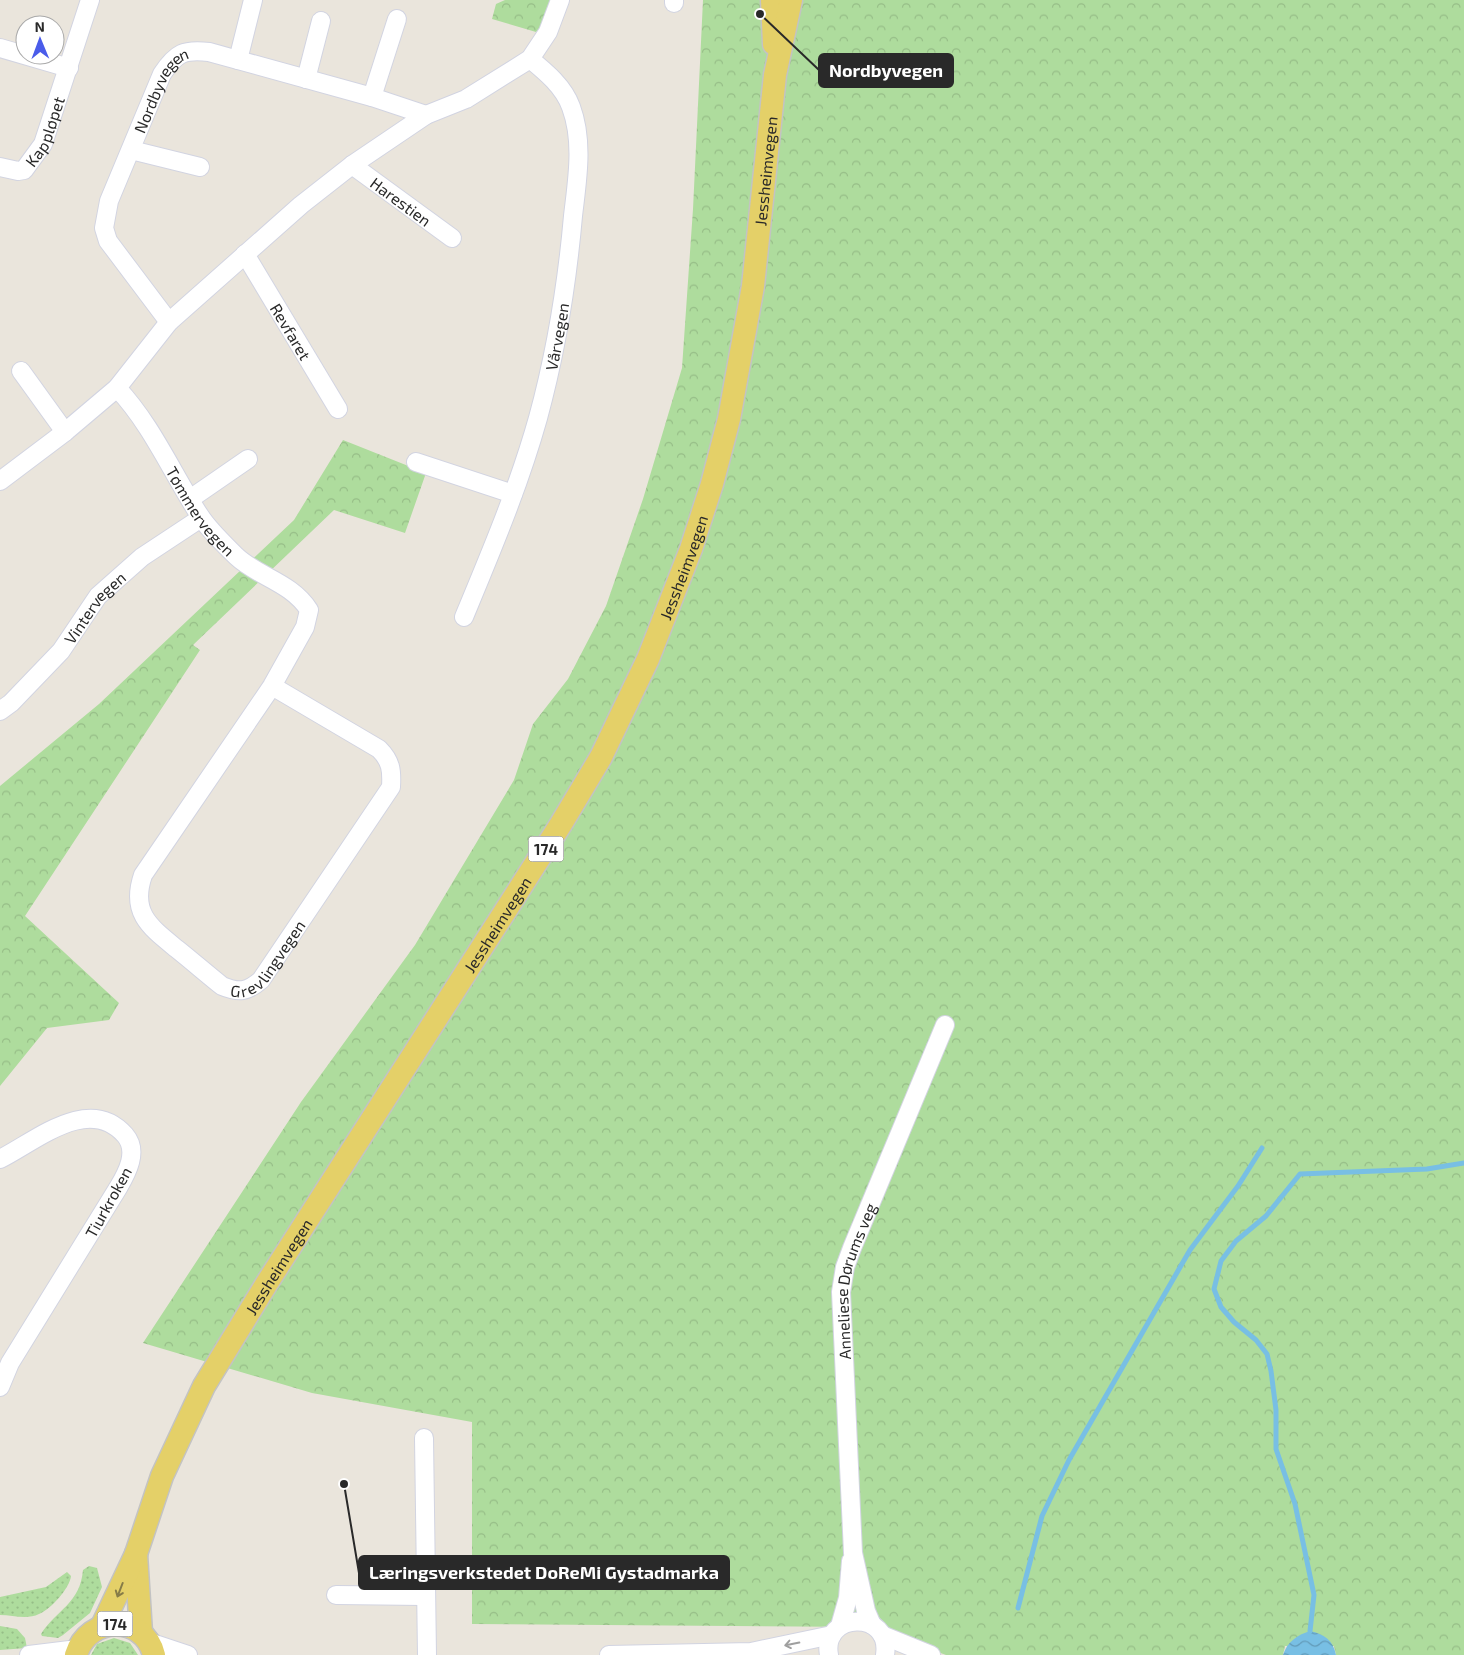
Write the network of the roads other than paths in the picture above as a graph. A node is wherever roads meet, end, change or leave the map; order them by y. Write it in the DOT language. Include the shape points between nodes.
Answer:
graph roads {
  1 [pos="90,0"];
  2 [pos="253,0"];
  3 [pos="560,0"];
  4 [pos="772,0"];
  5 [pos="791,0"];
  6 [pos="397,19"];
  7 [pos="320,21"];
  8 [pos="0,48"];
  9 [pos="530,59"];
  10 [pos="238,60"];
  11 [pos="69,68"];
  12 [pos="775,75"];
  13 [pos="306,79"];
  14 [pos="372,97"];
  15 [pos="426,115"];
  16 [pos="132,150"];
  17 [pos="352,165"];
  18 [pos="0,167"];
  19 [pos="200,167"];
  20 [pos="452,238"];
  21 [pos="245,254"];
  22 [pos="169,322"];
  23 [pos="21,371"];
  24 [pos="117,388"];
  25 [pos="338,409"];
  26 [pos="65,432"];
  27 [pos="248,460"];
  28 [pos="416,462"];
  29 [pos="0,481"];
  30 [pos="513,494"];
  31 [pos="190,499"];
  32 [pos="201,518"];
  33 [pos="309,610"];
  34 [pos="464,617"];
  35 [pos="272,686"];
  36 [pos="0,711"];
  37 [pos="946,1025"];
  38 [pos="0,1159"];
  39 [pos="0,1387"];
  40 [pos="424,1438"];
  41 [pos="853,1553"];
  42 [pos="136,1554"];
  43 [pos="336,1595"];
  44 [pos="424,1596"];
  45 [pos="102,1626"];
  46 [pos="877,1630"];
  47 [pos="836,1631"];
  48 [pos="148,1643"];
  49 [pos="77,1652"];
  50 [pos="728,1654"];
  51 [pos="759,1654"];
  52 [pos="29,1655"];
  53 [pos="188,1655"];
  54 [pos="426,1655"];
  55 [pos="609,1655"];
  56 [pos="829,1655"];
  57 [pos="886,1655"];
  58 [pos="931,1655"];
  1 -- 11 [label="street, Kappløpet"];
  2 -- 10 [label="street"];
  3 -- 9 [label="street" via="548,32"];
  4 -- 12 [label="main road, Jessheimvegen / 174"];
  5 -- 12 [label="main road, Jessheimvegen / 174"];
  6 -- 14 [label="street"];
  7 -- 13 [label="street"];
  8 -- 11 [label="street"];
  9 -- 15 [label="street" via="466,99"];
  9 -- 30 [label="street, Vårvegen" via="555,82 571,106 578,134 578,167 561,314 538,418"];
  10 -- 13 [label="street, Nordbyvegen"];
  10 -- 16 [label="street, Nordbyvegen" via="194,50 171,59"];
  11 -- 18 [label="street, Kappløpet" via="43,144 24,170"];
  12 -- 42 [label="main road, Jessheimvegen / 174" via="753,286 729,419 691,549 648,659 601,757 556,832 209,1379 162,1476"];
  13 -- 14 [label="street, Nordbyvegen"];
  14 -- 15 [label="street, Nordbyvegen"];
  15 -- 17 [label="street"];
  16 -- 19 [label="street"];
  16 -- 22 [label="street, Nordbyvegen" via="109,201 104,228 108,241"];
  17 -- 20 [label="street, Harestien"];
  17 -- 21 [label="street"];
  21 -- 22 [label="street"];
  21 -- 25 [label="street, Revfaret"];
  22 -- 24 [label="street"];
  23 -- 26 [label="street"];
  24 -- 26 [label="street"];
  24 -- 31 [label="street, Tømmervegen" via="136,408"];
  26 -- 29 [label="street"];
  27 -- 31 [label="street"];
  28 -- 30 [label="street"];
  30 -- 34 [label="street, Vårvegen"];
  31 -- 32 [label="street, Tømmervegen"];
  32 -- 33 [label="street, Tømmervegen" via="237,557 290,589"];
  32 -- 36 [label="street, Vintervegen" via="142,557 98,596 61,651"];
  33 -- 35 [label="street, Grevlingvegen" via="305,627"];
  35 -- 35 [label="street, Grevlingvegen" via="143,875 139,888 139,902 149,926 222,986 236,992 249,990 261,980 391,787 390,765 379,749"];
  37 -- 41 [label="street, Anneliese Dørums veg" via="852,1248 842,1282 840,1308"];
  38 -- 39 [label="street, Tiurkroken" via="76,1119 92,1118 109,1122 119,1129 128,1139 132,1155 123,1180 10,1363"];
  40 -- 44 [label="street"];
  41 -- 46 [label="street, Anneliese Dørums veg" via="866,1611"];
  41 -- 47 [label="street, Anneliese Dørums veg" via="848,1598"];
  42 -- 45 [label="main road, Jessheimvegen / 174, one-way"];
  42 -- 48 [label="main road, Jessheimvegen / 174"];
  43 -- 44 [label="street"];
  44 -- 54 [label="street"];
  45 -- 48 [label="main road, 174" via="118,1624"];
  45 -- 49 [label="main road, 174" via="87,1635"];
  46 -- 47 [label="street" via="856,1621"];
  46 -- 57 [label="street, Anneliese Dørums veg" via="885,1643"];
  46 -- 58 [label="street"];
  47 -- 51 [label="street, one-way"];
  47 -- 56 [label="street, Anneliese Dørums veg" via="829,1642"];
  48 -- 53 [label="street"];
  49 -- 52 [label="street"];
  50 -- 51 [label="street"];
  50 -- 55 [label="street"];
}
